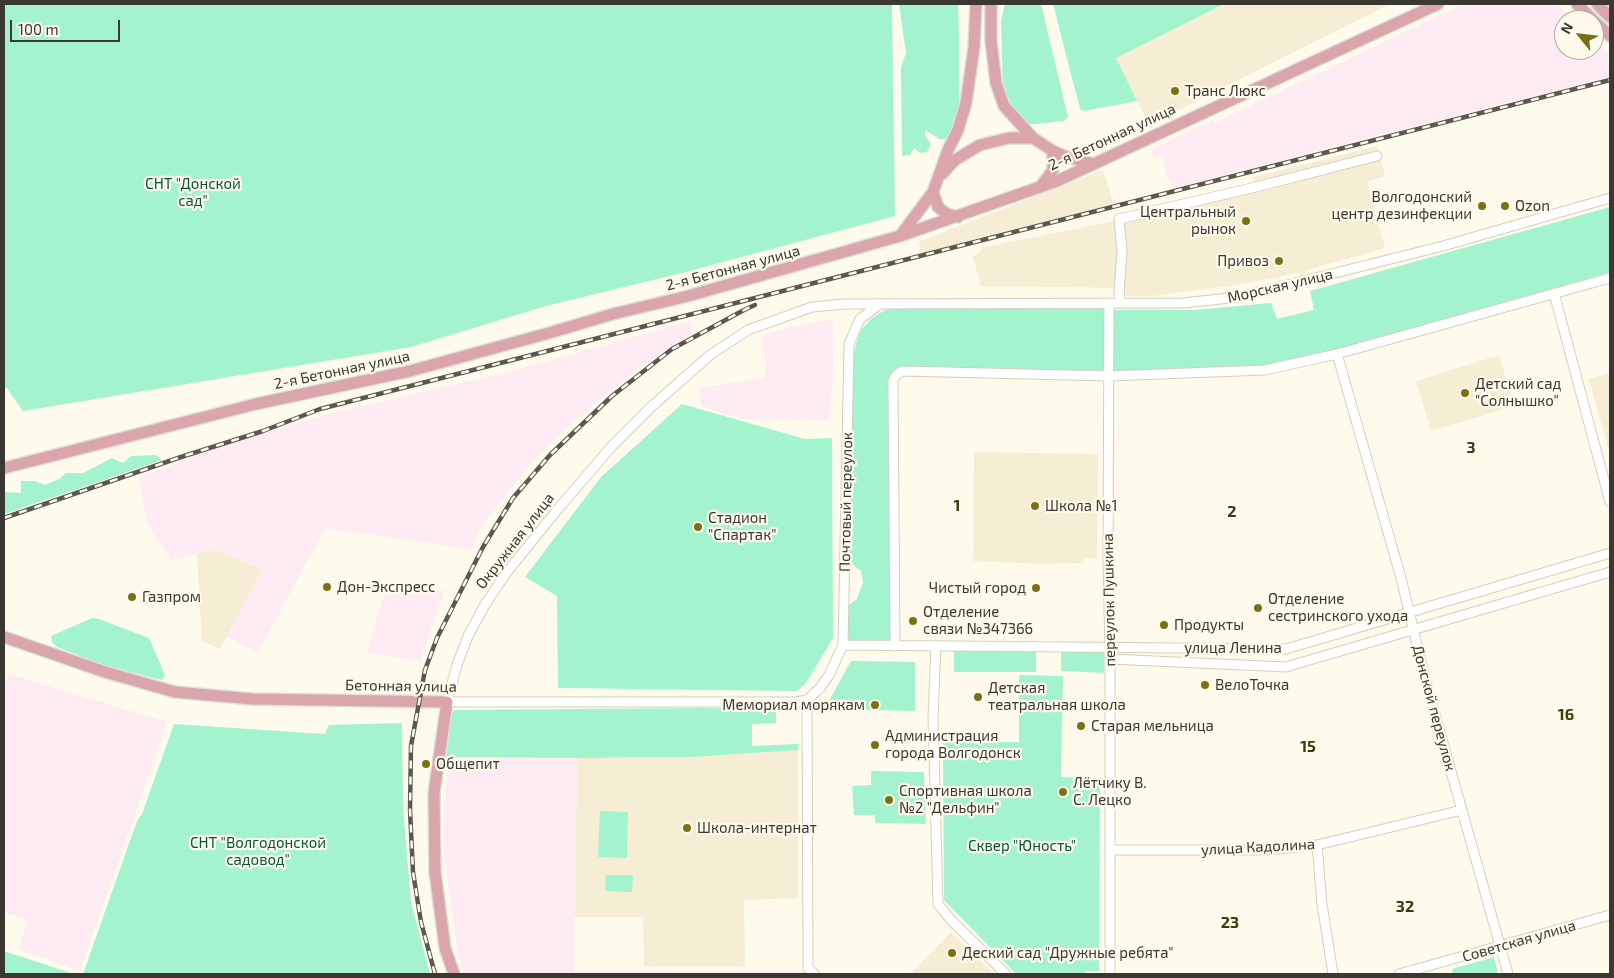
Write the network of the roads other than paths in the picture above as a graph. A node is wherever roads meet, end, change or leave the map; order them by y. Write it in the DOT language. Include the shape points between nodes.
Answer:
graph roads {
  1 [pos="976,4"];
  2 [pos="991,4"];
  3 [pos="1438,4"];
  4 [pos="1596,4"];
  5 [pos="1610,17"];
  6 [pos="1033,138"];
  7 [pos="1053,151"];
  8 [pos="1377,156"];
  9 [pos="1094,164"];
  10 [pos="938,179"];
  11 [pos="1041,186"];
  12 [pos="933,192"];
  13 [pos="1610,198"];
  14 [pos="958,217"];
  15 [pos="900,236"];
  16 [pos="1610,278"];
  17 [pos="1554,294"];
  18 [pos="1109,303"];
  19 [pos="1121,303"];
  20 [pos="880,304"];
  21 [pos="1337,354"];
  22 [pos="1108,376"];
  23 [pos="4,468"];
  24 [pos="1610,502"];
  25 [pos="1610,553"];
  26 [pos="1610,572"];
  27 [pos="1410,613"];
  28 [pos="1413,629"];
  29 [pos="4,637"];
  30 [pos="843,645"];
  31 [pos="936,645"];
  32 [pos="894,646"];
  33 [pos="1110,648"];
  34 [pos="1110,659"];
  35 [pos="807,700"];
  36 [pos="447,702"];
  37 [pos="1462,810"];
  38 [pos="1317,845"];
  39 [pos="1110,850"];
  40 [pos="1610,915"];
  41 [pos="1501,946"];
  42 [pos="454,974"];
  43 [pos="814,974"];
  44 [pos="1006,974"];
  45 [pos="1110,974"];
  46 [pos="1333,974"];
  47 [pos="1399,974"];
  48 [pos="1508,974"];
  1 -- 10 [label="main road" via="966,103"];
  2 -- 6 [label="main road" via="996,83 1004,106"];
  3 -- 9 [label="main road, 2-я Бетонная улица"];
  4 -- 5 [label="main road"];
  6 -- 7 [label="main road"];
  6 -- 10 [label="main road" via="1009,138 980,145 955,160"];
  7 -- 9 [label="main road"];
  7 -- 11 [label="main road" via="1053,170"];
  8 -- 19 [label="street" via="1119,218"];
  9 -- 11 [label="main road, 2-я Бетонная улица"];
  10 -- 12 [label="main road"];
  11 -- 14 [label="main road, 2-я Бетонная улица"];
  12 -- 14 [label="main road" via="938,207"];
  12 -- 15 [label="main road"];
  13 -- 19 [label="street, Морская улица" via="1434,248 1239,297 1183,303"];
  14 -- 15 [label="main road, 2-я Бетонная улица"];
  15 -- 23 [label="main road, 2-я Бетонная улица" via="410,371 256,404"];
  16 -- 17 [label="street"];
  17 -- 21 [label="street"];
  17 -- 24 [label="street"];
  18 -- 19 [label="street, Морская улица"];
  18 -- 20 [label="street, Морская улица"];
  18 -- 22 [label="street, переулок Пушкина"];
  20 -- 30 [label="street, Почтовый переулок" via="860,319 849,344"];
  20 -- 36 [label="street, Окружная улица" via="812,307 748,330 710,355 670,389 612,446 507,572 468,636"];
  21 -- 22 [label="street" via="1265,370"];
  21 -- 27 [label="street, Донской переулок"];
  22 -- 32 [label="street" via="902,371 896,375 893,381"];
  22 -- 33 [label="street, переулок Пушкина"];
  25 -- 27 [label="street, улица Ленина"];
  26 -- 28 [label="street, улица Ленина"];
  27 -- 28 [label="street, Донской переулок"];
  27 -- 33 [label="street, улица Ленина" via="1286,649"];
  28 -- 34 [label="street, улица Ленина" via="1286,666"];
  28 -- 37 [label="street, Донской переулок"];
  29 -- 36 [label="main road, Бетонная улица" via="175,692 252,699"];
  30 -- 32 [label="street, улица Ленина"];
  30 -- 35 [label="street, Почтовый переулок" via="829,675"];
  31 -- 32 [label="street, улица Ленина"];
  31 -- 33 [label="street, улица Ленина"];
  31 -- 44 [label="street" via="933,717 938,904"];
  33 -- 34 [label="street, переулок Пушкина"];
  34 -- 39 [label="street, переулок Пушкина"];
  35 -- 36 [label="street, Бетонная улица"];
  35 -- 43 [label="street" via="808,968"];
  36 -- 42 [label="main road, Окружная улица" via="434,793 435,863 446,948"];
  37 -- 38 [label="street, улица Кадолина"];
  37 -- 41 [label="street, Донской переулок"];
  38 -- 39 [label="street, улица Кадолина" via="1267,850"];
  38 -- 46 [label="street"];
  39 -- 45 [label="street, переулок Пушкина"];
  40 -- 41 [label="street, Советская улица"];
  41 -- 47 [label="street, Советская улица"];
  41 -- 48 [label="street, Донской переулок"];
}
